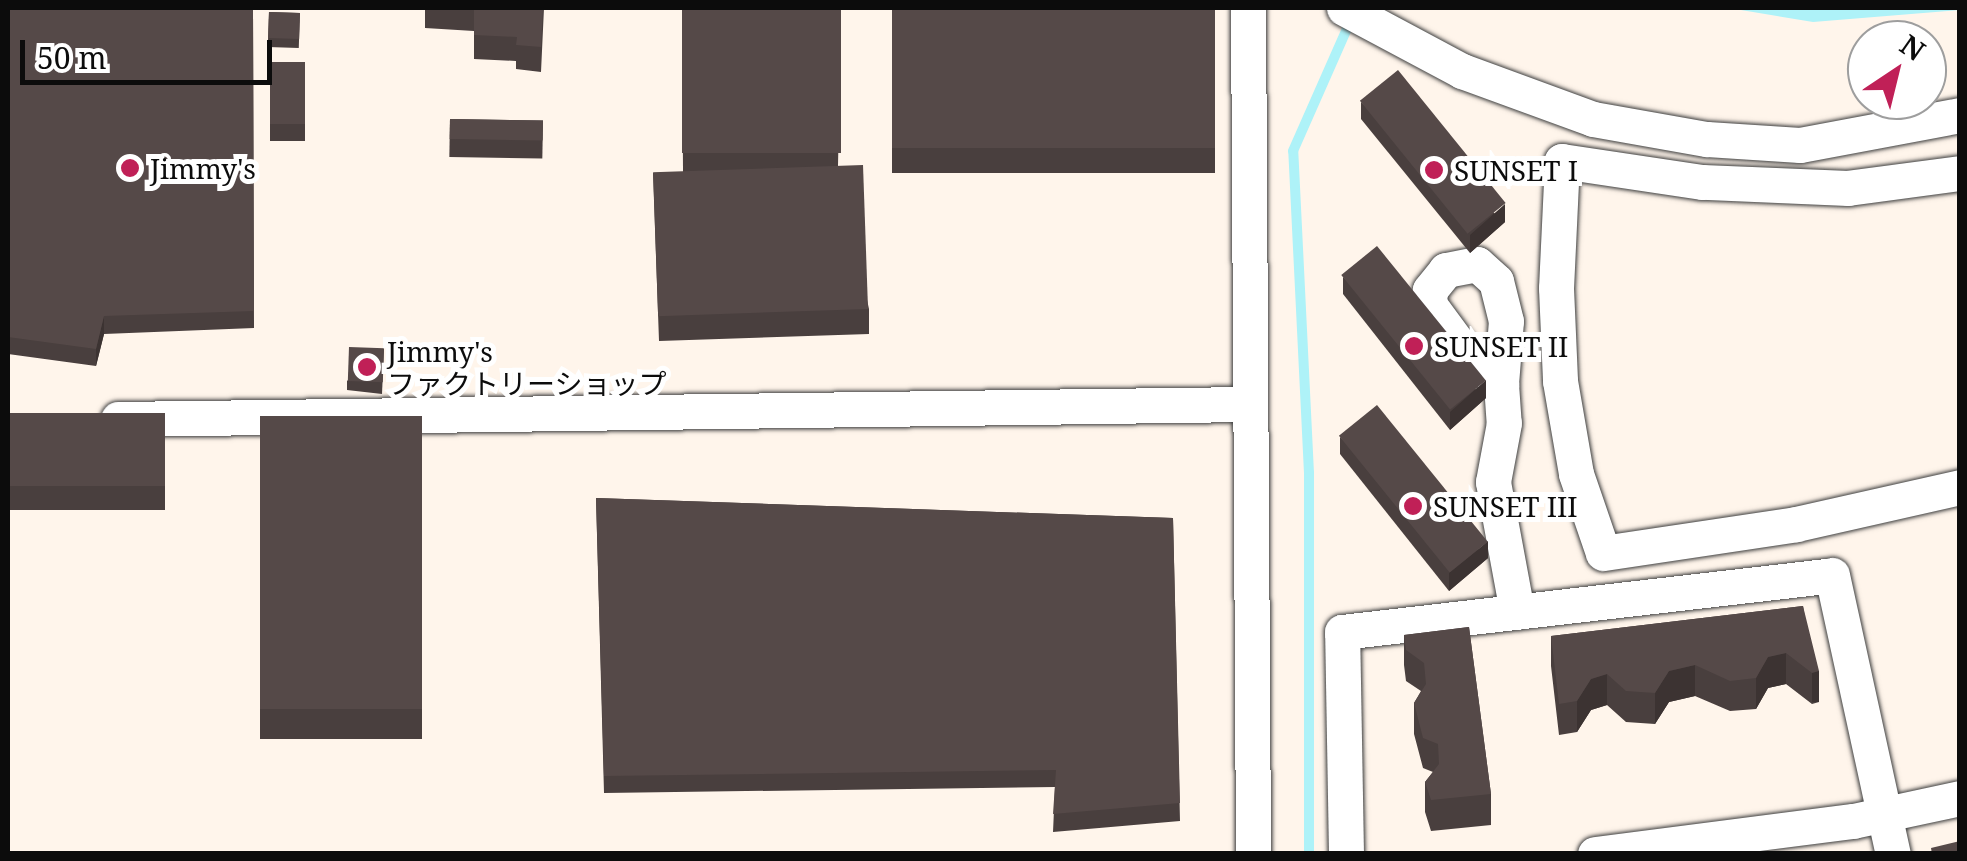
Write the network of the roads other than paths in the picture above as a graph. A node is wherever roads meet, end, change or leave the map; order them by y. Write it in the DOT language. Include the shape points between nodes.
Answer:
graph roads {
  1 [pos="1248,8"];
  2 [pos="1344,8"];
  3 [pos="1960,114"];
  4 [pos="1960,172"];
  5 [pos="1500,384"];
  6 [pos="1247,404"];
  7 [pos="88,420"];
  8 [pos="1960,488"];
  9 [pos="1796,524"];
  10 [pos="1818,577"];
  11 [pos="1517,612"];
  12 [pos="1960,798"];
  13 [pos="1885,816"];
  14 [pos="1253,854"];
  15 [pos="1346,854"];
  16 [pos="1595,854"];
  17 [pos="1893,854"];
  1 -- 6 [label="street"];
  2 -- 3 [label="street" via="1462,71 1593,119 1707,139 1800,144"];
  4 -- 9 [label="street" via="1829,187 1702,182 1562,162 1560,381 1576,474 1602,553"];
  5 -- 11 [label="street" via="1504,423 1493,482"];
  6 -- 7 [label="street"];
  6 -- 14 [label="street"];
  8 -- 9 [label="street"];
  9 -- 10 [label="street"];
  10 -- 11 [label="street"];
  10 -- 13 [label="street"];
  11 -- 15 [label="street" via="1342,632"];
  12 -- 13 [label="street"];
  13 -- 16 [label="street"];
  13 -- 17 [label="street"];
}
